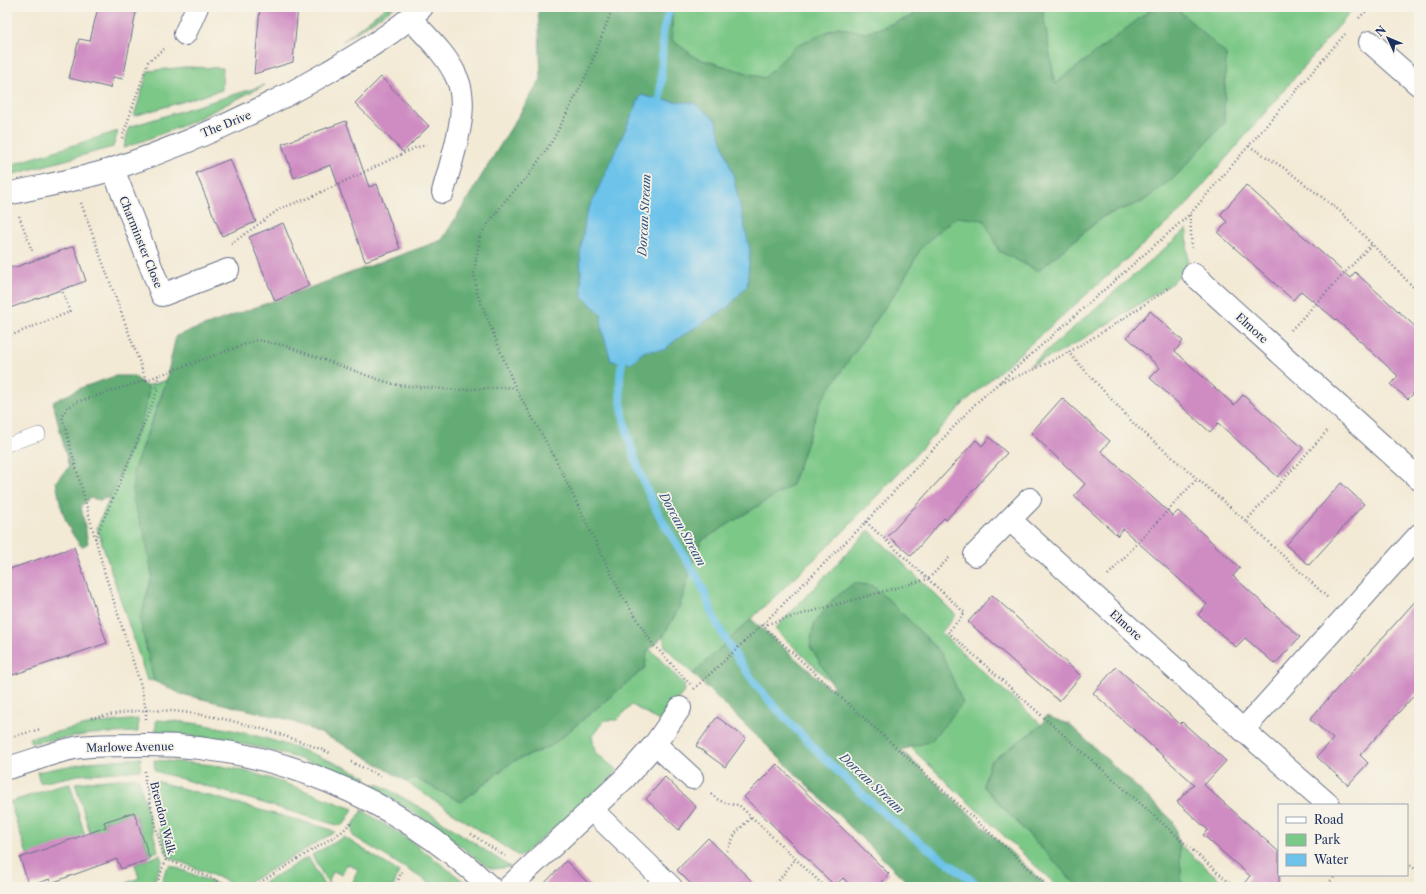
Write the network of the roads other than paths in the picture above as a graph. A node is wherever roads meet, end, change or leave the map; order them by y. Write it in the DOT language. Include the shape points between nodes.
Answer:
graph roads {
  1 [pos="197,7"];
  2 [pos="416,13"];
  3 [pos="185,34"];
  4 [pos="1370,42"];
  5 [pos="1419,85"];
  6 [pos="112,169"];
  7 [pos="443,192"];
  8 [pos="8,193"];
  9 [pos="228,270"];
  10 [pos="1193,274"];
  11 [pos="39,434"];
  12 [pos="7,445"];
  13 [pos="1419,479"];
  14 [pos="1030,499"];
  15 [pos="1010,520"];
  16 [pos="1419,535"];
  17 [pos="975,555"];
  18 [pos="680,708"];
  19 [pos="1243,730"];
  20 [pos="655,744"];
  21 [pos="7,768"];
  22 [pos="692,778"];
  23 [pos="1328,804"];
  24 [pos="592,809"];
  25 [pos="490,887"];
  26 [pos="509,887"];
  27 [pos="671,887"];
  1 -- 3 [label="street"];
  2 -- 6 [label="street, The Drive" via="353,57 259,111"];
  2 -- 7 [label="street" via="456,75 462,91 457,136"];
  4 -- 5 [label="street"];
  6 -- 8 [label="street, The Drive"];
  6 -- 9 [label="street, Charminster Close" via="162,295"];
  10 -- 13 [label="street, Elmore"];
  11 -- 12 [label="lane"];
  14 -- 15 [label="street"];
  15 -- 17 [label="street"];
  15 -- 19 [label="street, Elmore"];
  16 -- 19 [label="street"];
  18 -- 20 [label="street"];
  19 -- 23 [label="street, Elmore"];
  20 -- 22 [label="street"];
  20 -- 24 [label="street" via="625,778"];
  21 -- 25 [label="street, Marlowe Avenue" via="78,748 146,744 215,750 251,757 329,781 378,803 434,839"];
  24 -- 26 [label="street"];
  24 -- 27 [label="street"];
}
